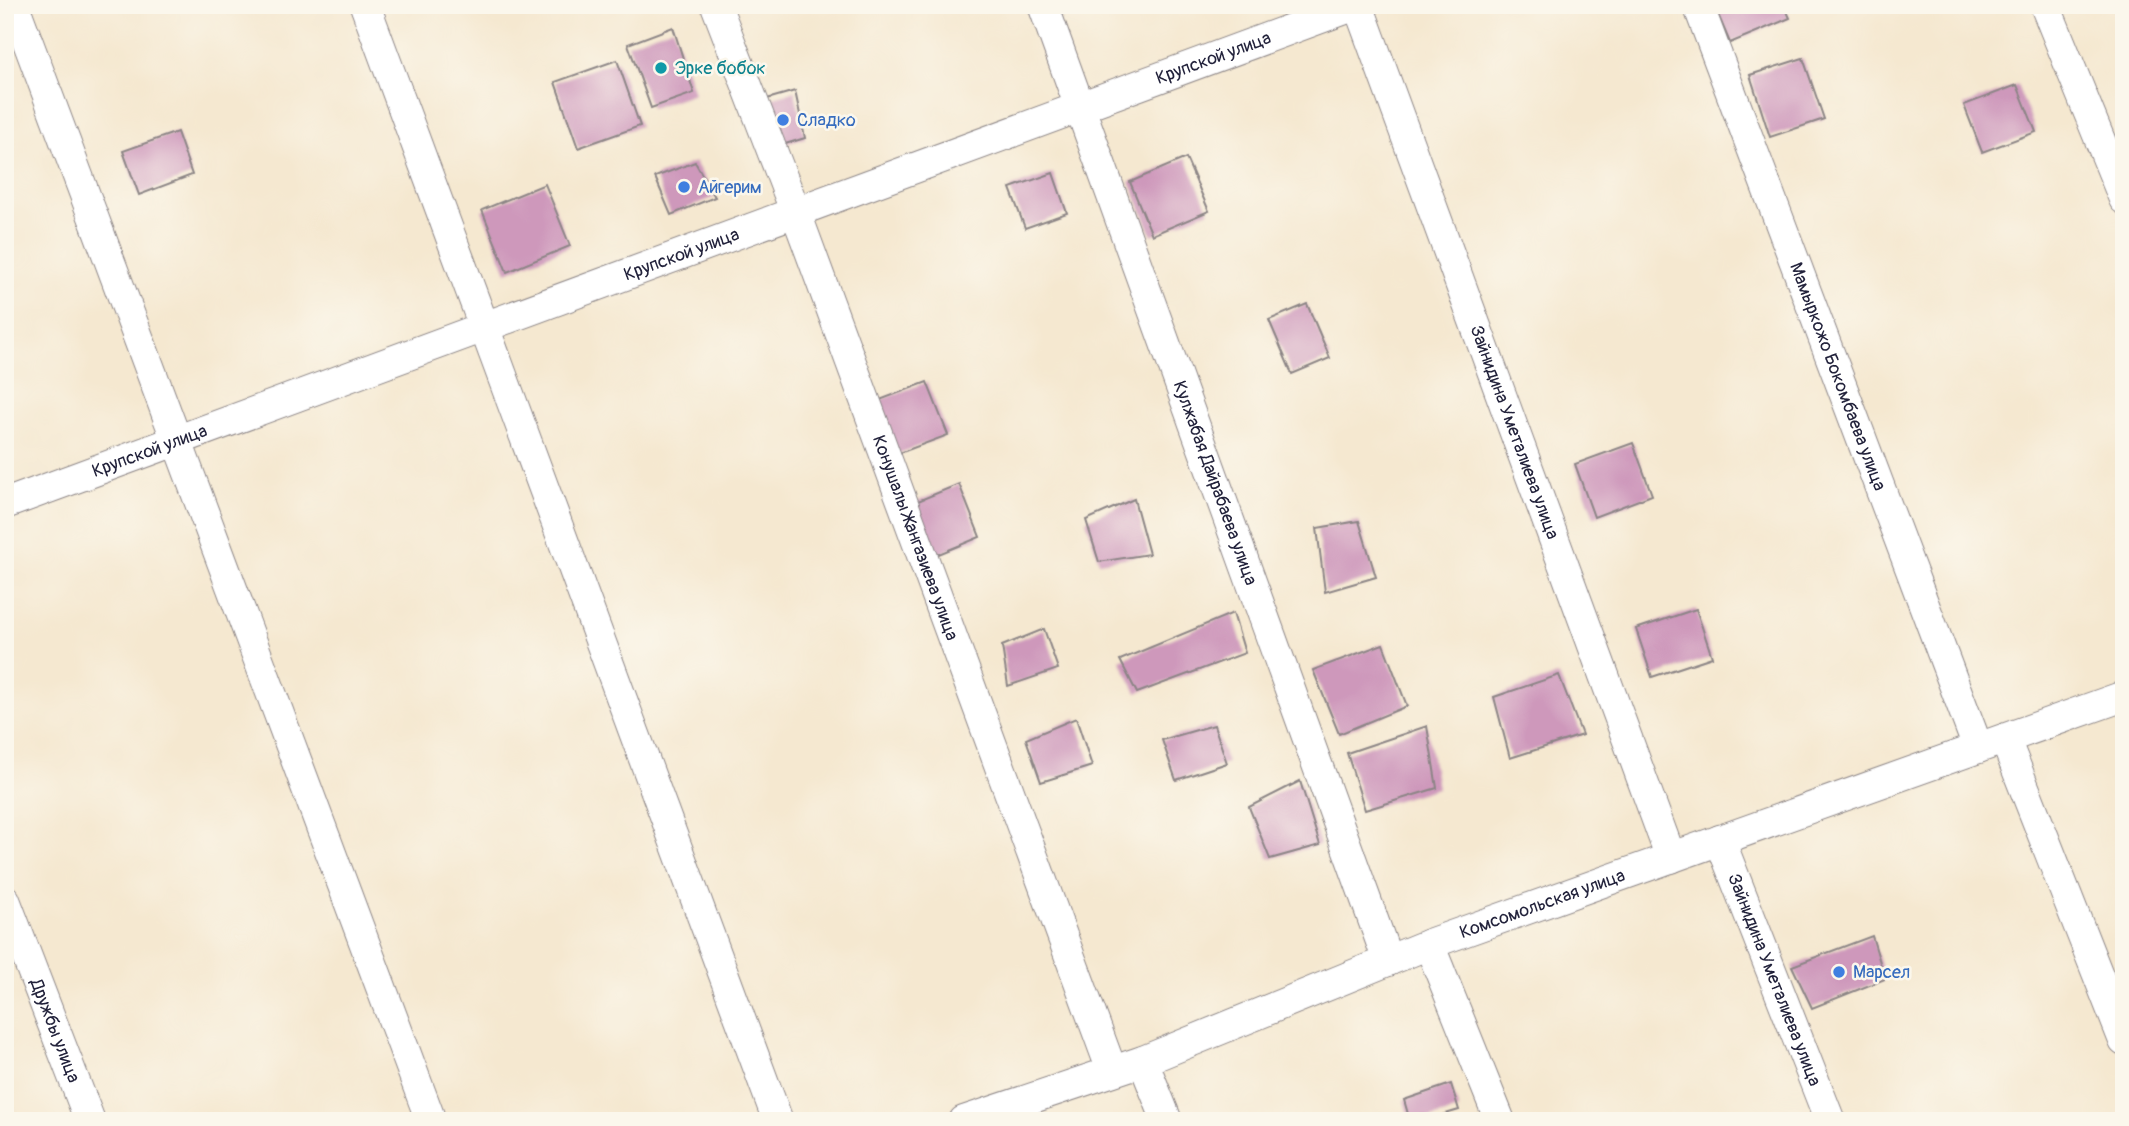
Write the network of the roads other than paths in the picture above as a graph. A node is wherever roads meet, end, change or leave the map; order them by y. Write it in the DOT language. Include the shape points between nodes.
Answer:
graph roads {
  1 [pos="14,5"];
  2 [pos="365,5"];
  3 [pos="716,5"];
  4 [pos="1043,5"];
  5 [pos="1357,5"];
  6 [pos="1698,5"];
  7 [pos="2045,5"];
  8 [pos="1081,107"];
  9 [pos="2124,199"];
  10 [pos="796,213"];
  11 [pos="483,328"];
  12 [pos="176,441"];
  13 [pos="5,504"];
  14 [pos="2124,696"];
  15 [pos="1992,743"];
  16 [pos="1720,840"];
  17 [pos="1671,858"];
  18 [pos="5,900"];
  19 [pos="1429,944"];
  20 [pos="1388,961"];
  21 [pos="2124,1041"];
  22 [pos="1143,1061"];
  23 [pos="1112,1071"];
  24 [pos="90,1121"];
  25 [pos="431,1121"];
  26 [pos="778,1121"];
  27 [pos="964,1121"];
  28 [pos="1167,1121"];
  29 [pos="1500,1121"];
  30 [pos="1830,1121"];
  1 -- 12 [label="street"];
  2 -- 11 [label="street"];
  3 -- 10 [label="street, Конушалы Жангазиева улица"];
  4 -- 8 [label="street, Кулжабая Дайрабаева улица"];
  5 -- 8 [label="street, Крупской улица"];
  5 -- 17 [label="street, Зайнидина Уметалиева улица"];
  6 -- 15 [label="street, Мамыркожо Бокомбаева улица"];
  7 -- 9 [label="street"];
  8 -- 10 [label="street, Крупской улица"];
  8 -- 20 [label="street, Кулжабая Дайрабаева улица"];
  10 -- 11 [label="street, Крупской улица"];
  10 -- 23 [label="street, Конушалы Жангазиева улица"];
  11 -- 12 [label="street, Крупской улица"];
  11 -- 26 [label="street"];
  12 -- 13 [label="street, Крупской улица"];
  12 -- 25 [label="street"];
  14 -- 15 [label="street, Комсомольская улица"];
  15 -- 16 [label="street, Комсомольская улица"];
  15 -- 21 [label="street, Мамыркожо Бокомбаева улица"];
  16 -- 17 [label="street, Комсомольская улица"];
  16 -- 30 [label="street, Зайнидина Уметалиева улица"];
  17 -- 19 [label="street, Комсомольская улица"];
  18 -- 24 [label="street, Дружбы улица"];
  19 -- 20 [label="street, Комсомольская улица"];
  19 -- 29 [label="street"];
  20 -- 22 [label="street, Комсомольская улица"];
  22 -- 23 [label="street, Комсомольская улица"];
  22 -- 28 [label="street"];
  23 -- 27 [label="street, Комсомольская улица"];
}
